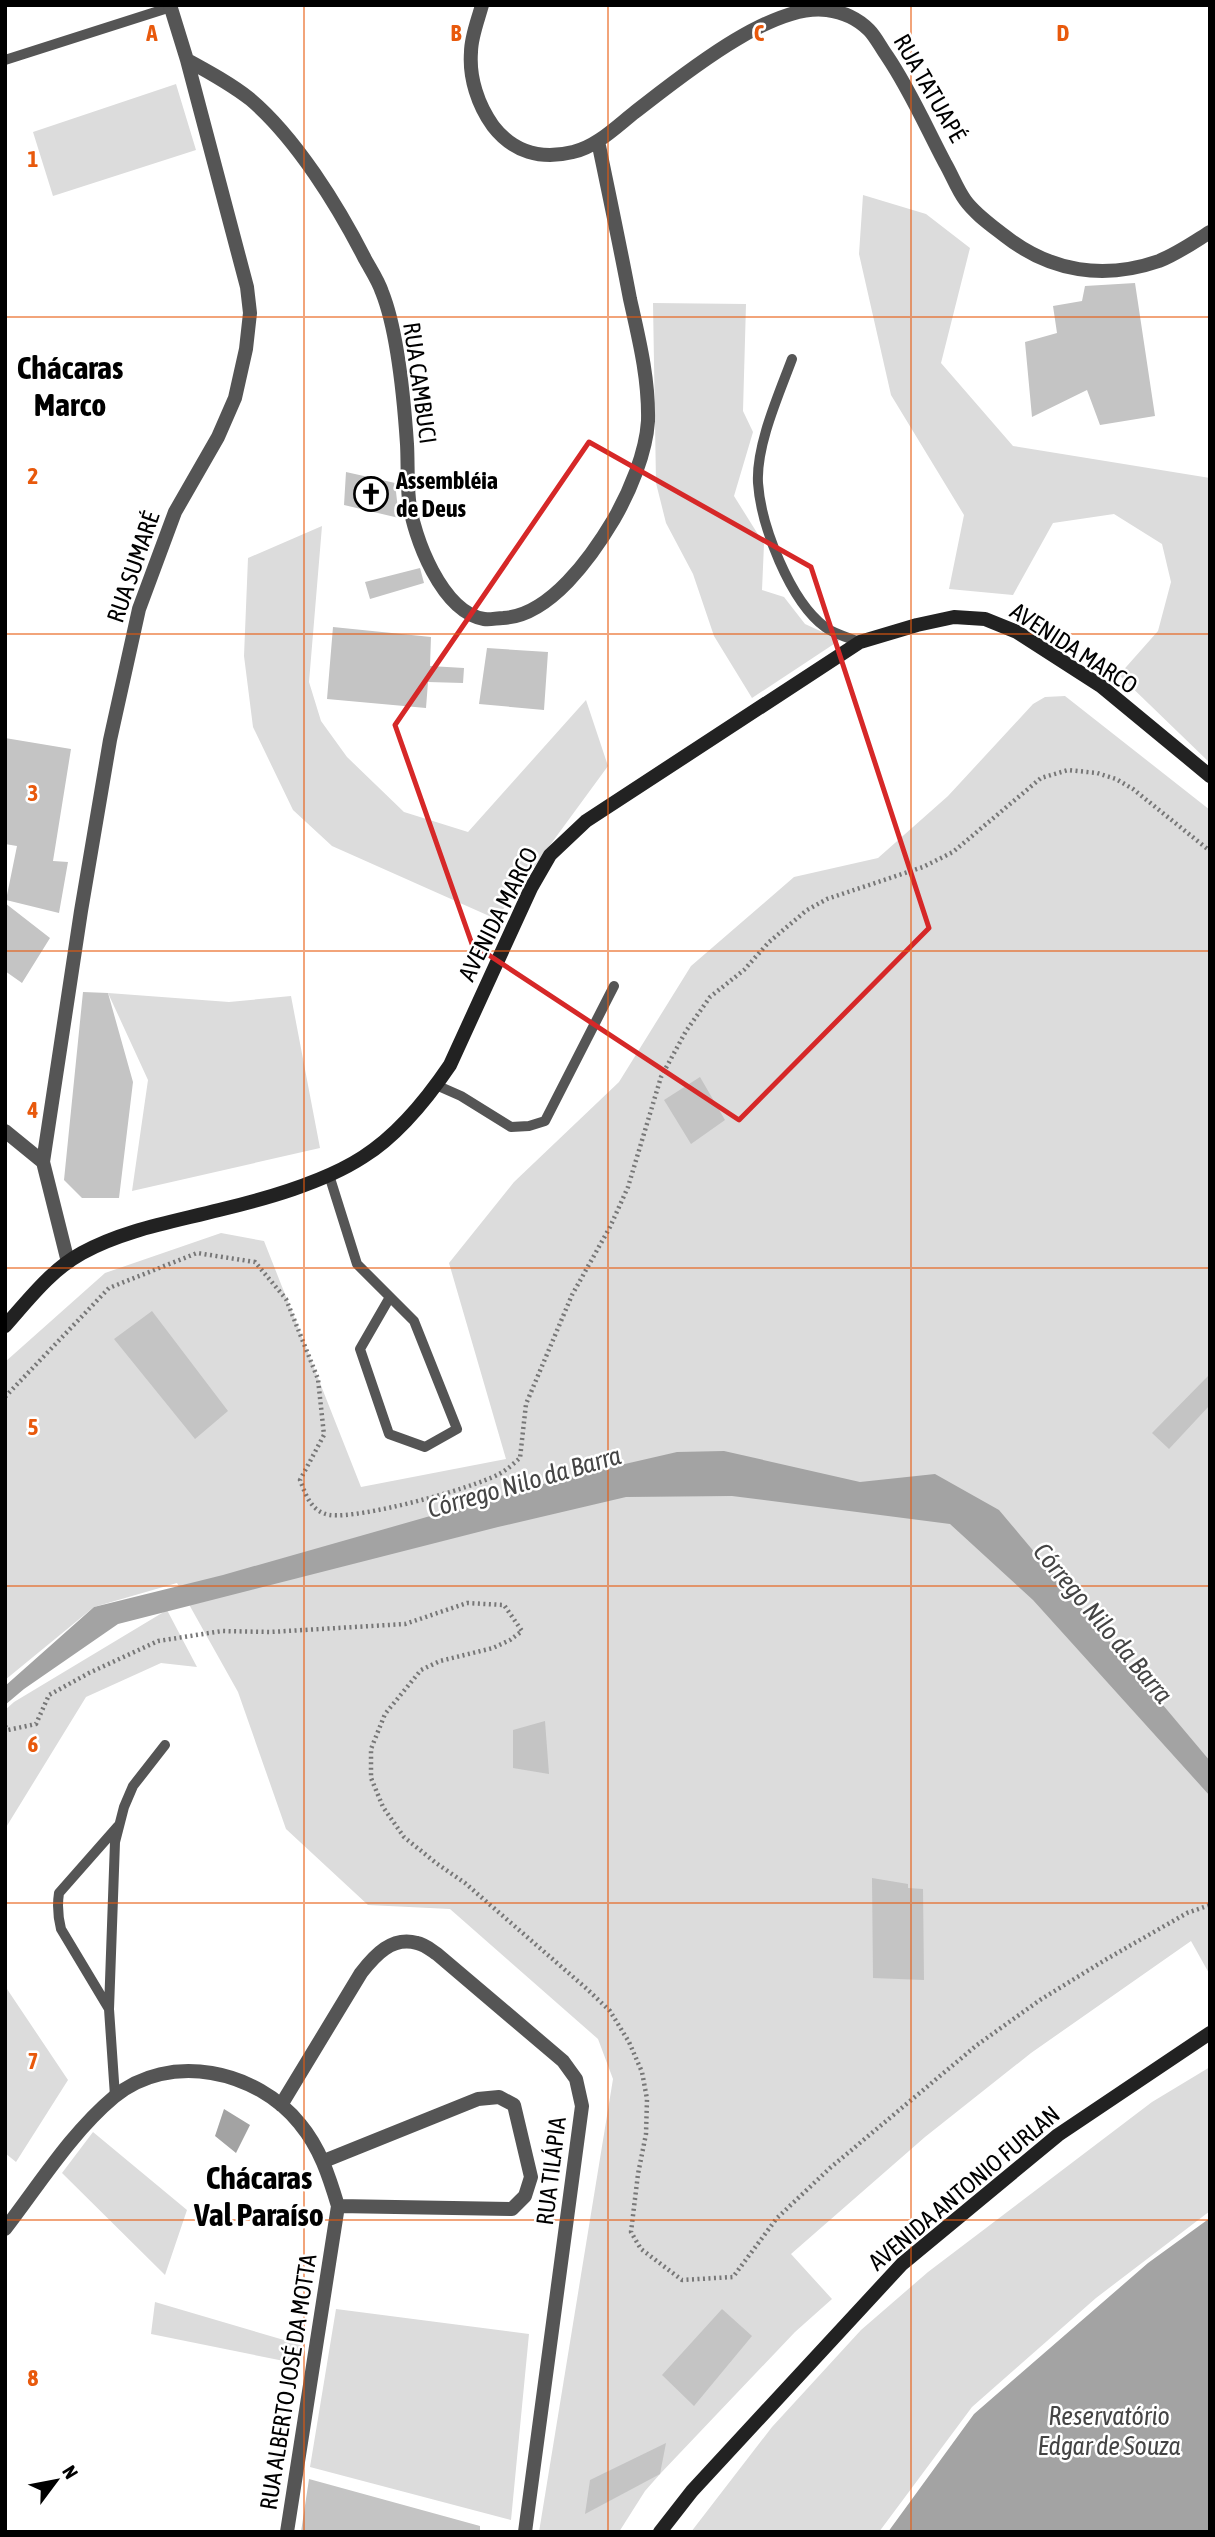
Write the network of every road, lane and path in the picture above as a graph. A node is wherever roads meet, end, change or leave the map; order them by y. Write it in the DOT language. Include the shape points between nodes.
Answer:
graph roads {
  1 [pos="482,5"];
  2 [pos="170,6"];
  3 [pos="187,60"];
  4 [pos="5,61"];
  5 [pos="598,141"];
  6 [pos="1210,232"];
  7 [pos="792,359"];
  8 [pos="859,642"];
  9 [pos="1210,776"];
  10 [pos="1210,851"];
  11 [pos="614,986"];
  12 [pos="436,1085"];
  13 [pos="5,1131"];
  14 [pos="43,1162"];
  15 [pos="330,1175"];
  16 [pos="68,1262"];
  17 [pos="390,1297"];
  18 [pos="5,1325"];
  19 [pos="5,1397"];
  20 [pos="6,1727"];
  21 [pos="164,1745"];
  22 [pos="119,1825"];
  23 [pos="1210,1905"];
  24 [pos="109,2009"];
  25 [pos="1210,2033"];
  26 [pos="115,2096"];
  27 [pos="281,2105"];
  28 [pos="324,2161"];
  29 [pos="338,2206"];
  30 [pos="5,2229"];
  31 [pos="287,2532"];
  32 [pos="525,2532"];
  33 [pos="660,2532"];
  1 -- 5 [label="street, RUA TATUAPÉ" via="470,51 472,75 485,114 501,136 525,153 547,156 574,152"];
  2 -- 3 [label="street, RUA SUMARÉ"];
  2 -- 4 [label="lane"];
  3 -- 5 [label="street, RUA CAMBUCI" via="252,101 308,165 348,224 382,292 395,339 415,530 447,594 462,609 483,619 516,617 541,605 565,583 588,560 637,469 648,423 646,374"];
  3 -- 14 [label="street, RUA SUMARÉ" via="247,287 246,349 236,398 175,512 139,609 110,740"];
  5 -- 6 [label="street, RUA TATUAPÉ" via="767,21 825,9 849,15 870,31 901,76 966,201 1015,244 1086,272 1161,260"];
  7 -- 8 [label="lane" via="765,431 758,482 769,535 788,583 810,612 825,628"];
  8 -- 9 [label="main road, AVENIDA MARCO" via="954,617 985,619 1017,632 1101,686"];
  8 -- 12 [label="main road, AVENIDA MARCO" via="586,821 550,855 450,1065"];
  10 -- 19 [label="path" via="1116,779 1068,769 1041,778 953,852 827,900 807,910 769,942 710,997 661,1077 628,1187 572,1295 526,1404 520,1458 499,1474 368,1512 328,1515 310,1505 300,1480 324,1435 318,1379 286,1299 256,1262 197,1253 109,1288"];
  11 -- 12 [label="lane" via="545,1121 511,1127"];
  12 -- 15 [label="main road, AVENIDA MARCO" via="393,1133"];
  13 -- 14 [label="street"];
  14 -- 16 [label="street"];
  15 -- 16 [label="main road, AVENIDA MARCO" via="116,1237"];
  15 -- 17 [label="lane" via="358,1264"];
  16 -- 18 [label="main road, AVENIDA MARCO"];
  17 -- 17 [label="lane" via="414,1321 457,1429 425,1447 389,1434 360,1349"];
  20 -- 23 [label="path" via="8,1731 36,1724 49,1695 158,1641 222,1631 405,1624 467,1603 504,1605 522,1631 493,1648 421,1670 385,1714 371,1749 371,1778 383,1807 404,1837 474,1891 610,2011 642,2072 647,2099 631,2232 641,2249 682,2280 733,2277 777,2218 978,2045 1105,1960 1186,1913"];
  21 -- 22 [label="lane" via="134,1786"];
  22 -- 24 [label="lane"];
  22 -- 24 [label="lane" via="59,1894 58,1902 61,1929"];
  24 -- 26 [label="lane"];
  25 -- 33 [label="main road, AVENIDA ANTONIO FURLAN" via="1058,2135 902,2264 692,2491"];
  26 -- 27 [label="street, RUA ALBERTO JOSÉ DA MOTTA" via="154,2074 187,2070 236,2078"];
  26 -- 30 [label="street, RUA ALBERTO JOSÉ DA MOTTA" via="82,2129"];
  27 -- 28 [label="street, RUA ALBERTO JOSÉ DA MOTTA" via="301,2124"];
  27 -- 32 [label="street, RUA TILÁPIA" via="361,1973 375,1955 401,1942 418,1943 437,1954 563,2060 576,2080 582,2106"];
  28 -- 29 [label="street, RUA ALBERTO JOSÉ DA MOTTA"];
  28 -- 29 [label="street" via="478,2099 499,2097 514,2105 531,2177 525,2196 512,2209"];
  29 -- 31 [label="street, RUA ALBERTO JOSÉ DA MOTTA"];
}
